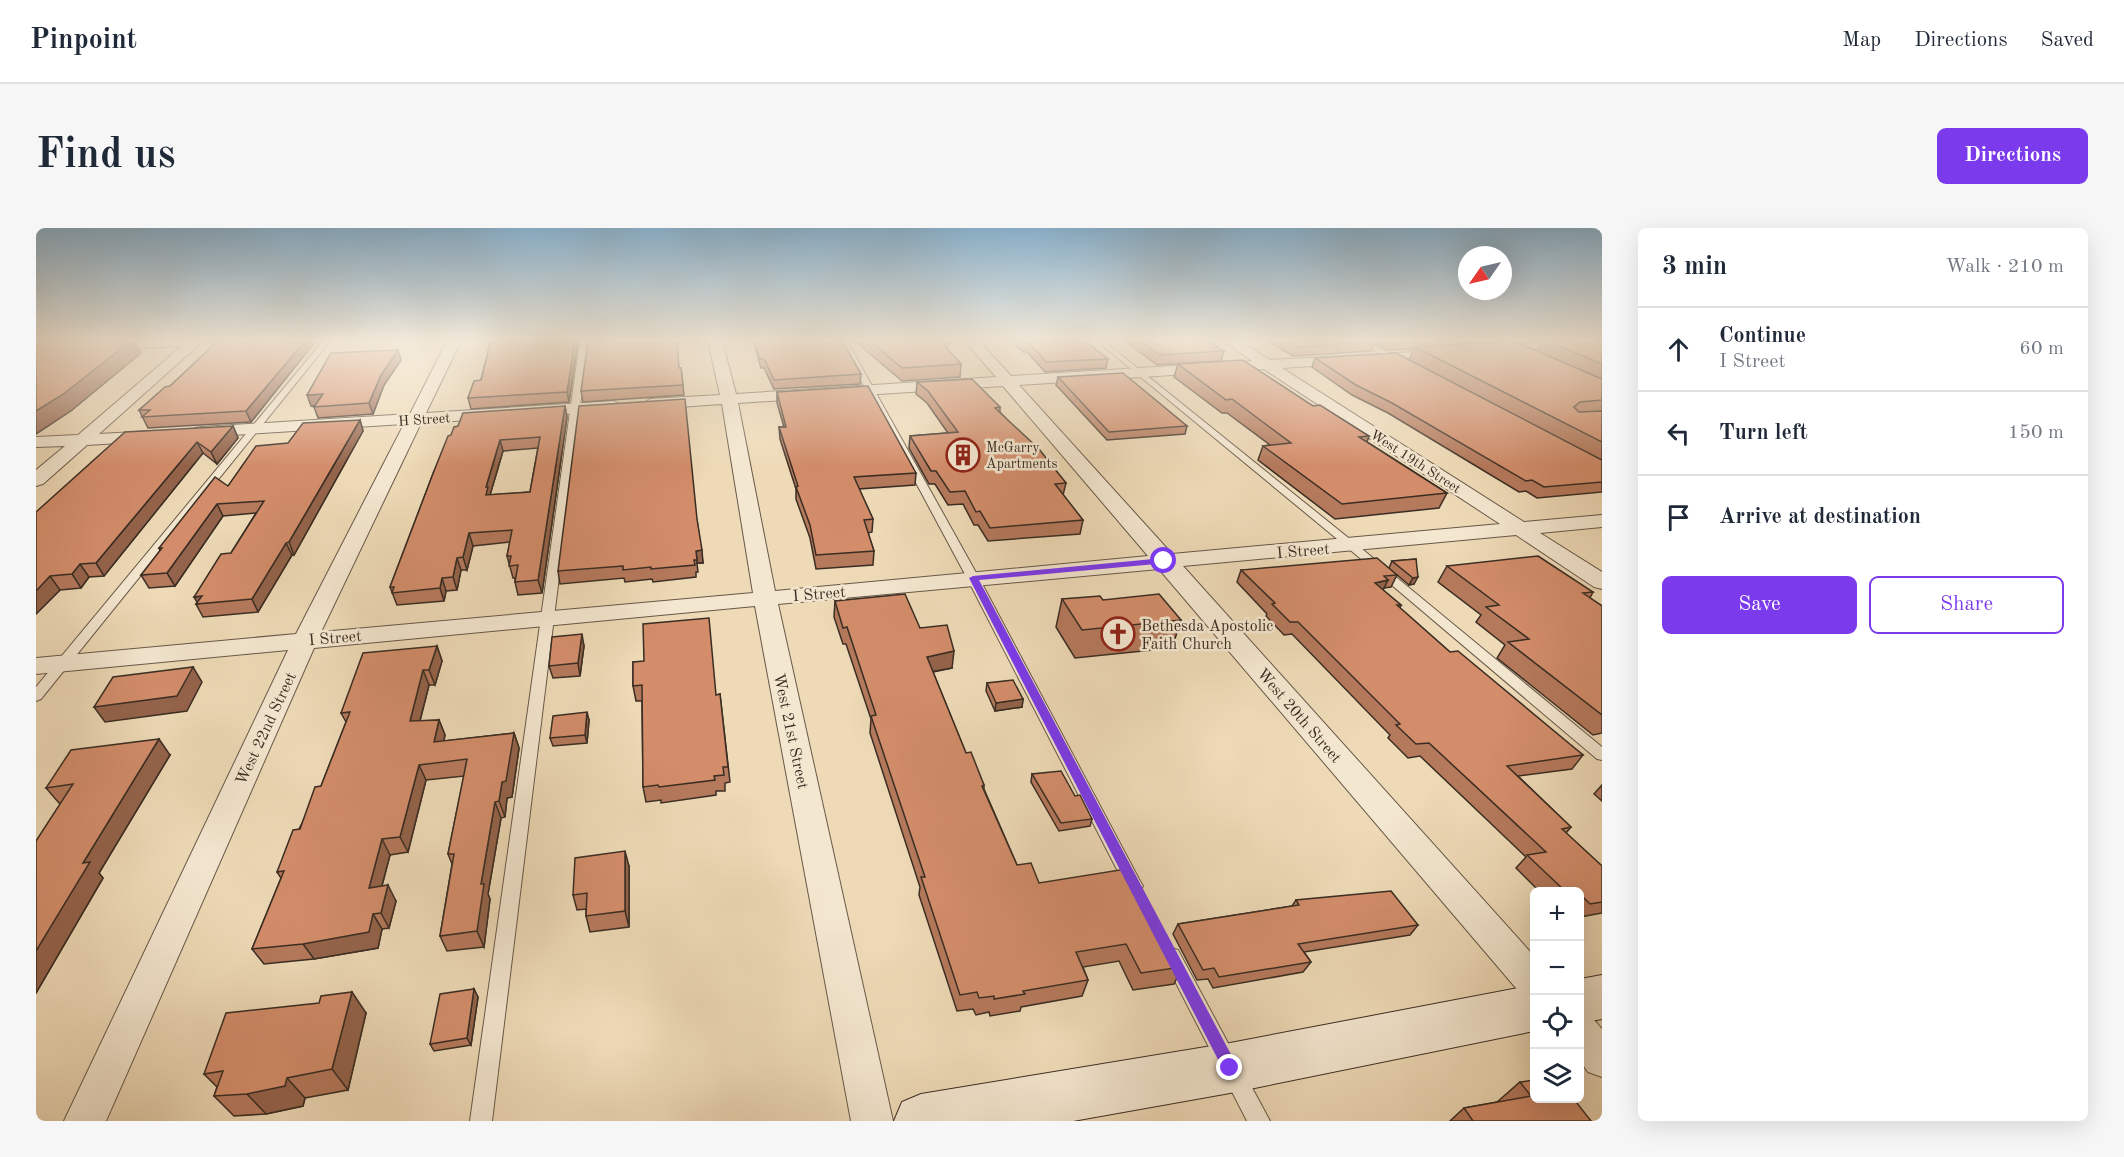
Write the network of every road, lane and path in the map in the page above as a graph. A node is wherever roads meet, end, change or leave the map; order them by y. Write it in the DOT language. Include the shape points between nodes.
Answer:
graph roads {
  1 [pos="148,383"];
  2 [pos="291,383"];
  3 [pos="433,383"];
  4 [pos="577,383"];
  5 [pos="725,383"];
  6 [pos="867,383"];
  7 [pos="967,383"];
  8 [pos="1009,383"];
  9 [pos="1151,383"];
  10 [pos="1296,383"];
  11 [pos="871,389"];
  12 [pos="729,399"];
  13 [pos="573,409"];
  14 [pos="414,420"];
  15 [pos="254,429"];
  16 [pos="82,440"];
  17 [pos="36,442"];
  18 [pos="36,480"];
  19 [pos="1602,521"];
  20 [pos="1520,529"];
  21 [pos="1352,546"];
  22 [pos="1164,561"];
  23 [pos="973,578"];
  24 [pos="1602,582"];
  25 [pos="765,598"];
  26 [pos="546,619"];
  27 [pos="305,640"];
  28 [pos="62,664"];
  29 [pos="36,666"];
  30 [pos="36,696"];
  31 [pos="1602,755"];
  32 [pos="1143,901"];
  33 [pos="1164,943"];
  34 [pos="1530,976"];
  35 [pos="1602,997"];
  36 [pos="1584,999"];
  37 [pos="1530,1009"];
  38 [pos="1584,1038"];
  39 [pos="1602,1058"];
  40 [pos="1230,1068"];
  41 [pos="85,1121"];
  42 [pos="481,1121"];
  43 [pos="872,1121"];
  44 [pos="921,1121"];
  45 [pos="1259,1121"];
  1 -- 16 [label="street"];
  2 -- 15 [label="lane"];
  3 -- 14 [label="street, West 22nd Street"];
  4 -- 13 [label="lane"];
  5 -- 12 [label="street, West 21st Street"];
  6 -- 11 [label="lane"];
  7 -- 11 [label="street, H Street"];
  8 -- 22 [label="street, West 20th Street"];
  9 -- 21 [label="lane"];
  10 -- 20 [label="street, West 19th Street"];
  11 -- 12 [label="street, H Street"];
  11 -- 23 [label="lane"];
  12 -- 13 [label="street, H Street"];
  12 -- 25 [label="street, West 21st Street"];
  13 -- 14 [label="street, H Street"];
  13 -- 26 [label="lane"];
  14 -- 15 [label="street, H Street"];
  14 -- 27 [label="street, West 22nd Street"];
  15 -- 16 [label="street, H Street"];
  15 -- 28 [label="lane"];
  16 -- 17 [label="street, H Street"];
  16 -- 18 [label="street"];
  19 -- 20 [label="street, I Street"];
  20 -- 21 [label="street, I Street"];
  20 -- 24 [label="street, West 19th Street"];
  21 -- 22 [label="street, I Street"];
  21 -- 31 [label="lane"];
  22 -- 23 [label="street, I Street"];
  22 -- 34 [label="street, West 20th Street"];
  23 -- 25 [label="street, I Street"];
  23 -- 32 [label="lane"];
  25 -- 26 [label="street, I Street"];
  25 -- 43 [label="street, West 21st Street"];
  26 -- 27 [label="street, I Street"];
  26 -- 42 [label="lane"];
  27 -- 28 [label="street, I Street"];
  27 -- 41 [label="street, West 22nd Street"];
  28 -- 29 [label="street, I Street"];
  28 -- 30 [label="lane"];
  33 -- 40 [label="lane"];
  35 -- 36 [label="main road"];
  37 -- 40 [label="main road"];
  38 -- 39 [label="street"];
  40 -- 44 [label="main road"];
  40 -- 45 [label="lane"];
}
